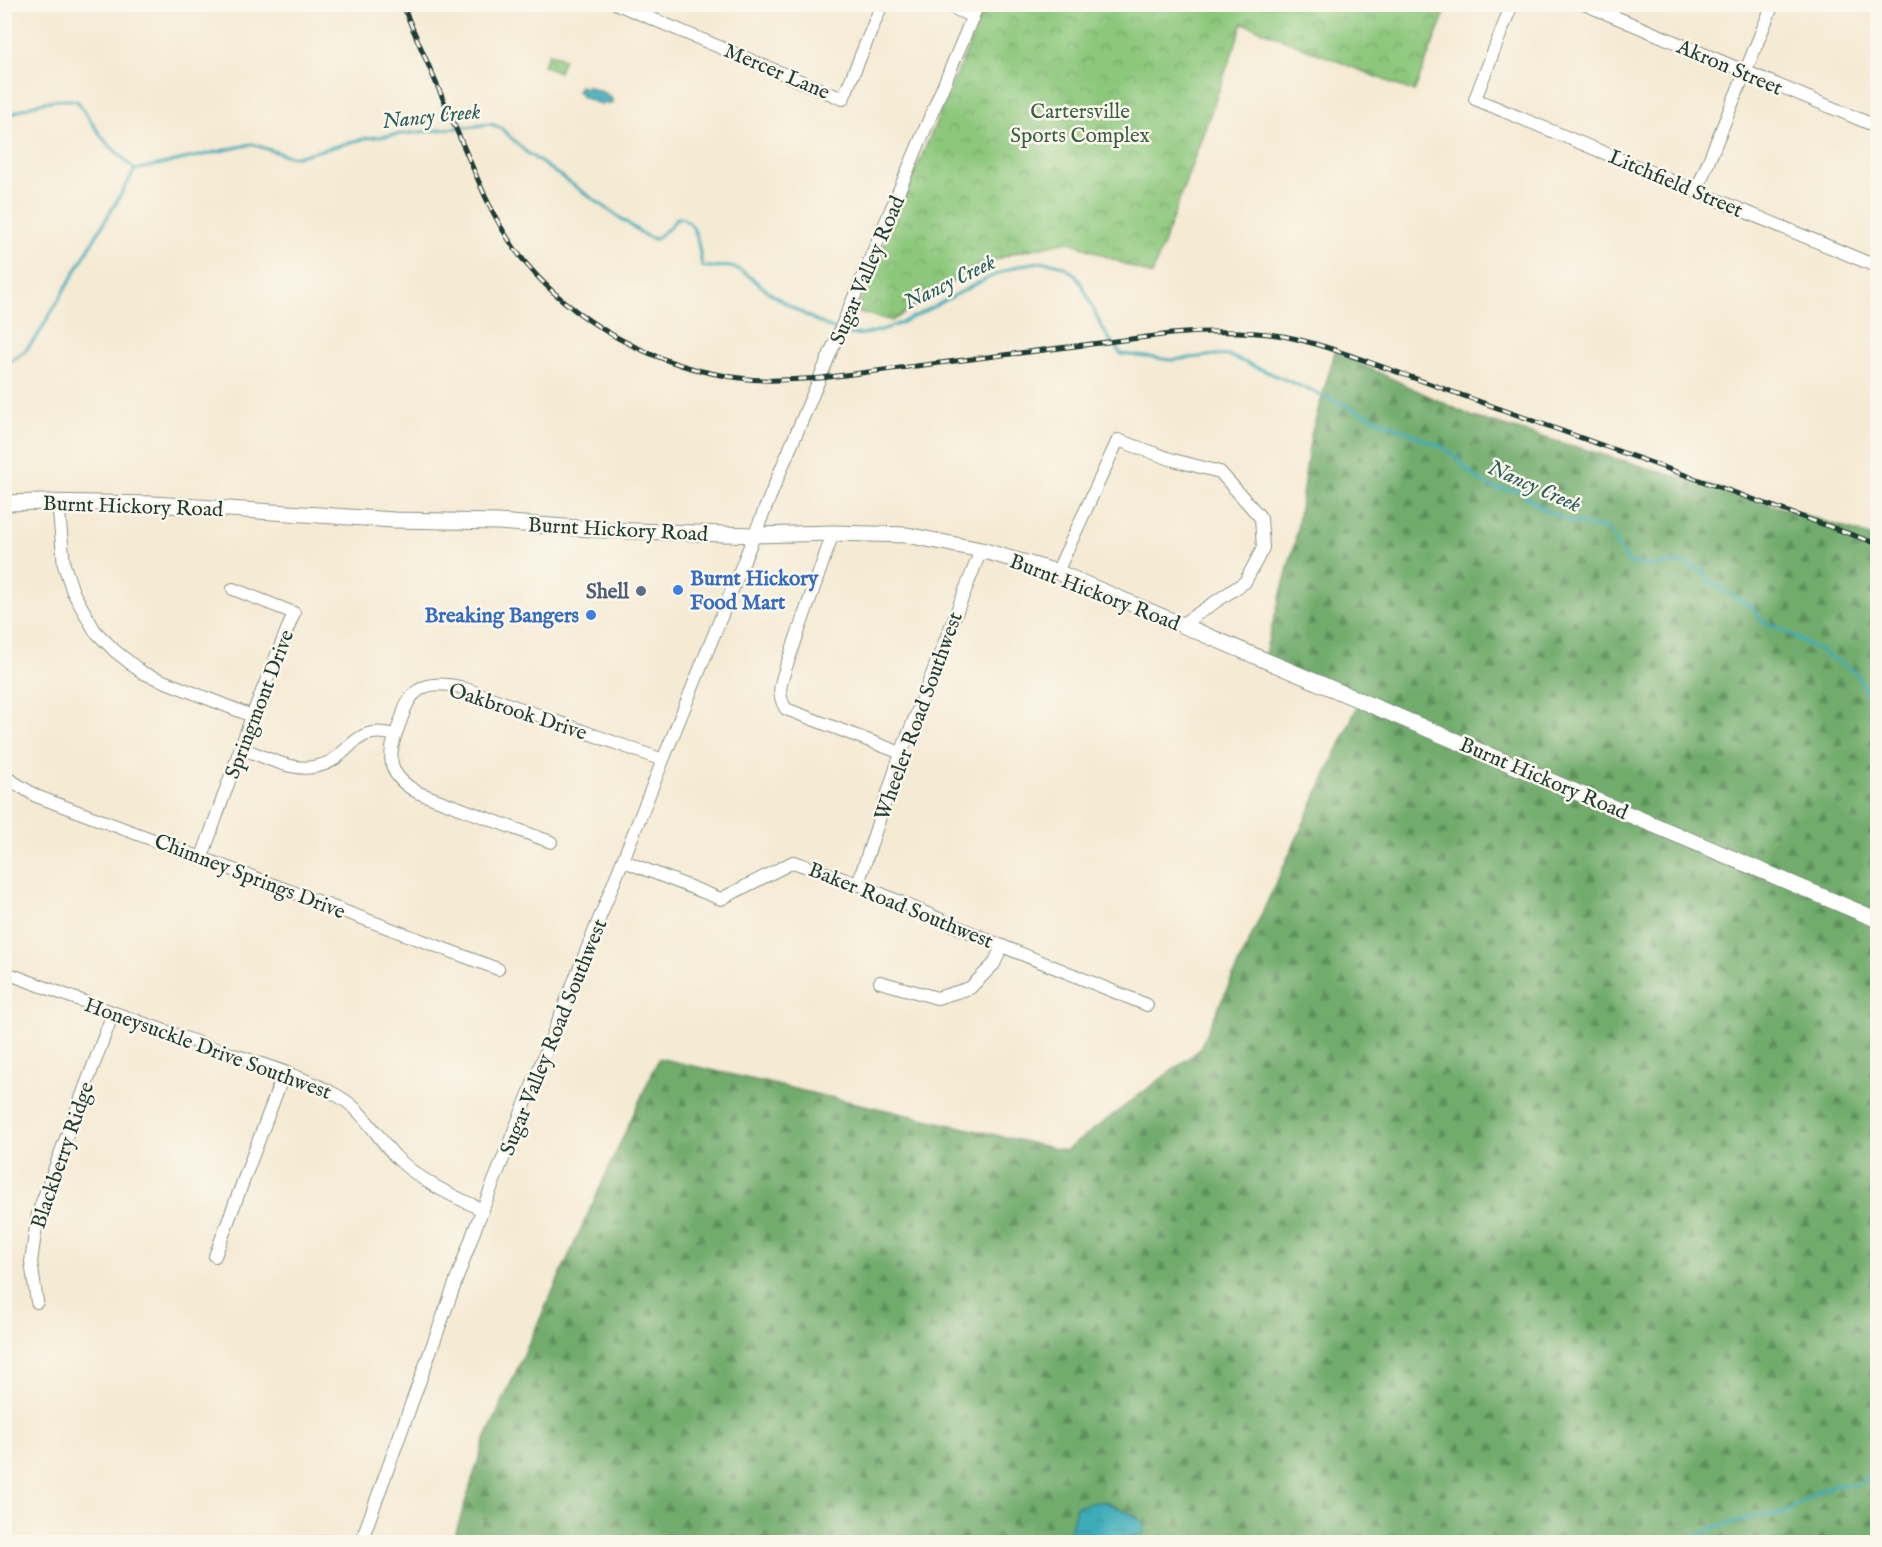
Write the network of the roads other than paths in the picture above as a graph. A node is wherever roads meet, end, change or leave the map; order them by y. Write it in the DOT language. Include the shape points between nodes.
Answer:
graph roads {
  1 [pos="617,4"];
  2 [pos="882,4"];
  3 [pos="945,4"];
  4 [pos="978,4"];
  5 [pos="1512,4"];
  6 [pos="1584,4"];
  7 [pos="1773,4"];
  8 [pos="973,17"];
  9 [pos="1744,73"];
  10 [pos="1878,127"];
  11 [pos="1696,192"];
  12 [pos="1878,267"];
  13 [pos="58,502"];
  14 [pos="4,503"];
  15 [pos="833,533"];
  16 [pos="754,535"];
  17 [pos="981,550"];
  18 [pos="1057,572"];
  19 [pos="233,590"];
  20 [pos="1181,625"];
  21 [pos="252,716"];
  22 [pos="395,735"];
  23 [pos="241,748"];
  24 [pos="901,753"];
  25 [pos="663,760"];
  26 [pos="4,776"];
  27 [pos="551,842"];
  28 [pos="202,857"];
  29 [pos="624,861"];
  30 [pos="858,884"];
  31 [pos="1878,920"];
  32 [pos="1002,946"];
  33 [pos="498,969"];
  34 [pos="4,972"];
  35 [pos="879,982"];
  36 [pos="1147,1005"];
  37 [pos="113,1013"];
  38 [pos="284,1073"];
  39 [pos="483,1210"];
  40 [pos="215,1256"];
  41 [pos="37,1302"];
  42 [pos="361,1542"];
  1 -- 2 [label="street, Mercer Lane" via="843,99"];
  3 -- 8 [label="street"];
  4 -- 8 [label="street, Sugar Valley Road"];
  5 -- 11 [label="street, Litchfield Street" via="1475,99"];
  6 -- 9 [label="street, Akron Street"];
  7 -- 9 [label="street"];
  8 -- 16 [label="street, Sugar Valley Road"];
  9 -- 10 [label="street, Akron Street"];
  9 -- 11 [label="street"];
  11 -- 12 [label="street, Litchfield Street"];
  13 -- 14 [label="main road, Burnt Hickory Road"];
  13 -- 16 [label="main road, Burnt Hickory Road"];
  13 -- 21 [label="street" via="64,566 73,592 95,631 143,673"];
  15 -- 16 [label="main road, Burnt Hickory Road"];
  15 -- 17 [label="main road, Burnt Hickory Road" via="907,535"];
  15 -- 24 [label="street" via="780,686 780,696 786,709"];
  16 -- 25 [label="street, Sugar Valley Road Southwest"];
  17 -- 18 [label="main road, Burnt Hickory Road"];
  17 -- 24 [label="street, Wheeler Road Southwest"];
  18 -- 20 [label="main road, Burnt Hickory Road"];
  18 -- 20 [label="street" via="1118,440 1220,472 1261,518 1263,548 1245,582"];
  19 -- 21 [label="street, Springmont Drive" via="294,613"];
  20 -- 31 [label="main road, Burnt Hickory Road"];
  21 -- 23 [label="street, Springmont Drive"];
  22 -- 23 [label="street" via="380,730 364,734 333,760 315,767 300,768"];
  22 -- 25 [label="street, Oakbrook Drive" via="408,701 418,690 445,685"];
  22 -- 27 [label="street, Oakbrook Drive" via="390,747 391,760 407,787"];
  23 -- 28 [label="street, Springmont Drive"];
  24 -- 30 [label="street, Wheeler Road Southwest"];
  25 -- 29 [label="street, Sugar Valley Road Southwest"];
  26 -- 28 [label="street, Chimney Springs Drive" via="36,796"];
  28 -- 33 [label="street, Chimney Springs Drive"];
  29 -- 30 [label="street, Baker Road Southwest" via="721,899 793,862"];
  29 -- 39 [label="street, Sugar Valley Road Southwest"];
  30 -- 32 [label="street, Baker Road Southwest"];
  32 -- 35 [label="street" via="994,964 970,988 937,998"];
  32 -- 36 [label="street, Baker Road Southwest"];
  34 -- 37 [label="street, Honeysuckle Drive Southwest"];
  37 -- 38 [label="street, Honeysuckle Drive Southwest"];
  37 -- 41 [label="street, Blackberry Ridge" via="38,1213 32,1263"];
  38 -- 39 [label="street, Honeysuckle Drive Southwest" via="351,1105 412,1172"];
  38 -- 40 [label="street"];
  39 -- 42 [label="street, Sugar Valley Road Southwest"];
}
